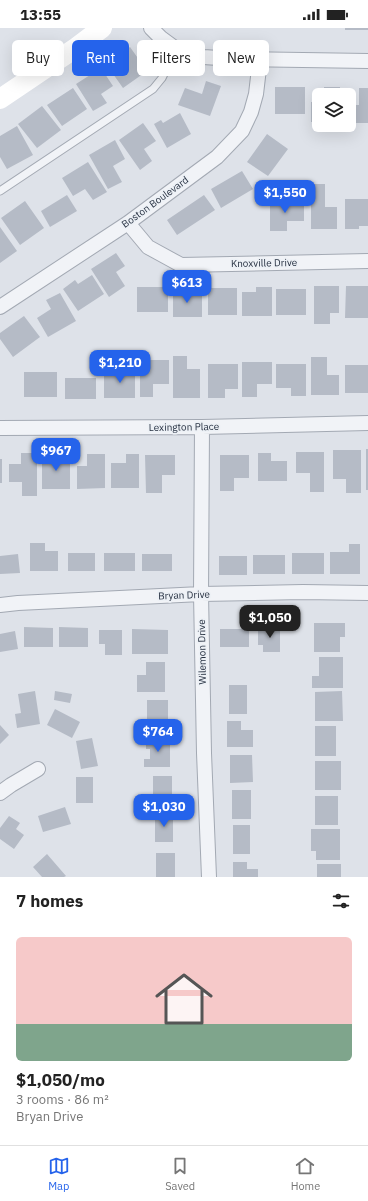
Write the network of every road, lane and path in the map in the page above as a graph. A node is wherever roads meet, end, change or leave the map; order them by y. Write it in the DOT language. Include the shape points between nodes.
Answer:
graph roads {
  1 [pos="102,28"];
  2 [pos="151,28"];
  3 [pos="164,40"];
  4 [pos="269,60"];
  5 [pos="368,61"];
  6 [pos="163,76"];
  7 [pos="258,76"];
  8 [pos="0,99"];
  9 [pos="0,191"];
  10 [pos="128,223"];
  11 [pos="368,261"];
  12 [pos="0,307"];
  13 [pos="368,423"];
  14 [pos="202,427"];
  15 [pos="0,428"];
  16 [pos="368,593"];
  17 [pos="202,594"];
  18 [pos="0,605"];
  19 [pos="38,769"];
  20 [pos="0,793"];
  21 [pos="210,877"];
  1 -- 8 [label="main road" via="77,48"];
  2 -- 3 [label="street"];
  4 -- 5 [label="street"];
  6 -- 9 [label="lane" via="153,89"];
  7 -- 10 [label="street, Boston Boulevard" via="251,112 242,131 217,157"];
  10 -- 11 [label="street, Knoxville Drive" via="148,247 181,265"];
  10 -- 12 [label="street, Boston Boulevard"];
  13 -- 14 [label="street, Lexington Place"];
  14 -- 15 [label="street, Lexington Place"];
  14 -- 17 [label="street, Wilemon Drive"];
  16 -- 17 [label="street, Bryan Drive"];
  17 -- 18 [label="street, Bryan Drive"];
  17 -- 21 [label="street, Wilemon Drive" via="204,754"];
  19 -- 20 [label="street"];
}
